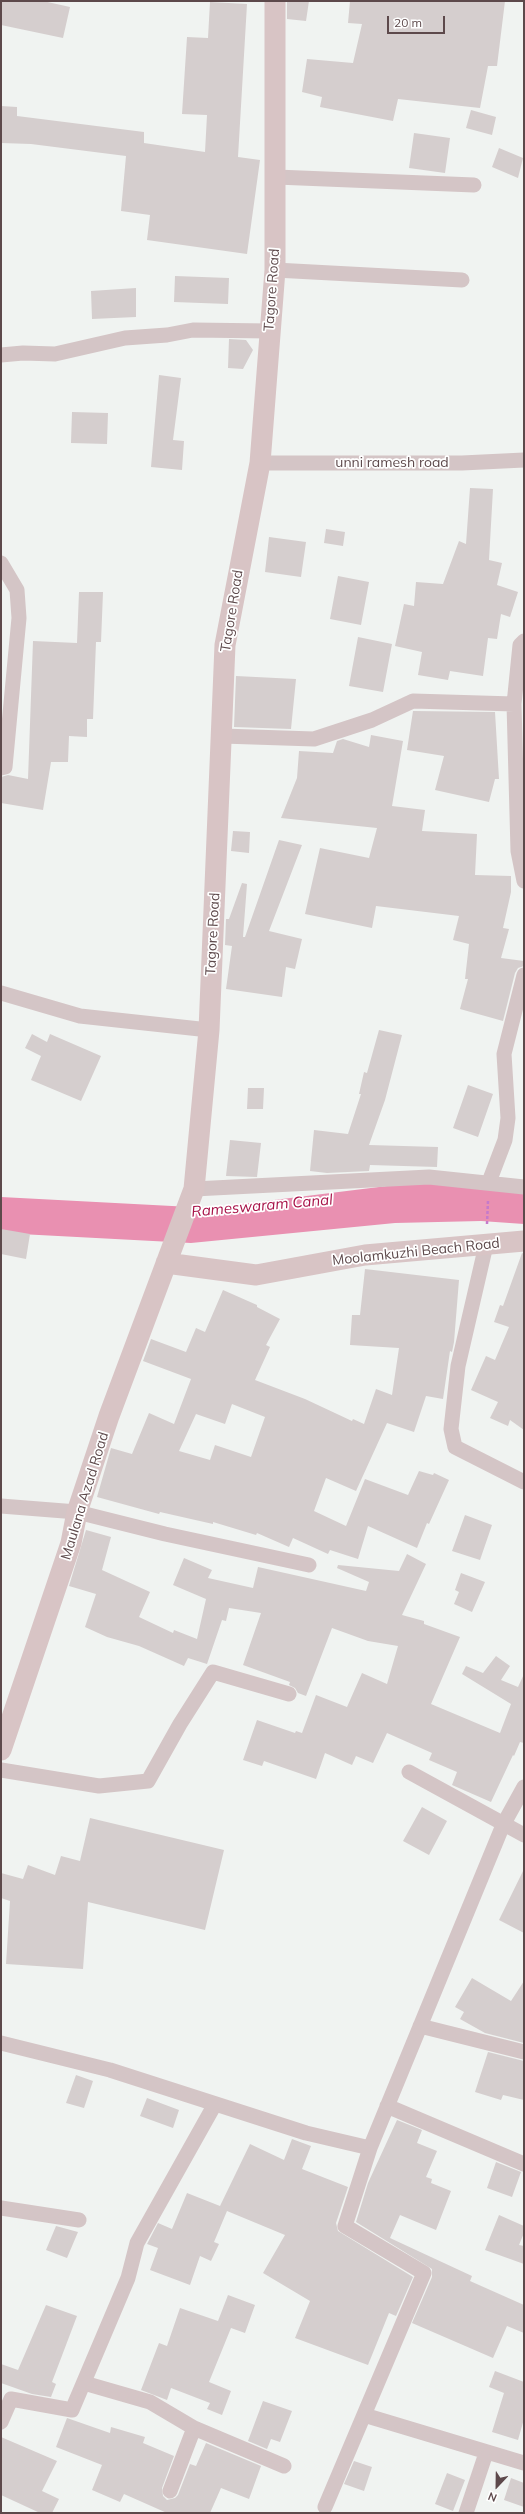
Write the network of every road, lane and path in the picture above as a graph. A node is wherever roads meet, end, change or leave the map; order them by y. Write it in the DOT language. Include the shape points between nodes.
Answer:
graph roads {
  1 [pos="275,1"];
  2 [pos="276,177"];
  3 [pos="474,185"];
  4 [pos="275,270"];
  5 [pos="462,280"];
  6 [pos="270,331"];
  7 [pos="1,355"];
  8 [pos="524,460"];
  9 [pos="260,463"];
  10 [pos="1,563"];
  11 [pos="524,641"];
  12 [pos="514,704"];
  13 [pos="222,736"];
  14 [pos="1,768"];
  15 [pos="524,881"];
  16 [pos="524,975"];
  17 [pos="1,992"];
  18 [pos="209,1030"];
  19 [pos="489,1182"];
  20 [pos="524,1187"];
  21 [pos="192,1192"];
  22 [pos="524,1240"];
  23 [pos="175,1244"];
  24 [pos="486,1245"];
  25 [pos="166,1263"];
  26 [pos="524,1482"];
  27 [pos="1,1506"];
  28 [pos="77,1512"];
  29 [pos="309,1565"];
  30 [pos="289,1694"];
  31 [pos="1,1750"];
  32 [pos="1,1770"];
  33 [pos="409,1772"];
  34 [pos="524,1787"];
  35 [pos="503,1825"];
  36 [pos="524,1835"];
  37 [pos="420,2026"];
  38 [pos="1,2043"];
  39 [pos="524,2052"];
  40 [pos="215,2104"];
  41 [pos="387,2106"];
  42 [pos="370,2148"];
  43 [pos="524,2164"];
  44 [pos="1,2208"];
  45 [pos="79,2220"];
  46 [pos="84,2383"];
  47 [pos="364,2415"];
  48 [pos="1,2422"];
  49 [pos="194,2428"];
  50 [pos="486,2453"];
  51 [pos="524,2463"];
  52 [pos="284,2466"];
  53 [pos="170,2491"];
  54 [pos="325,2507"];
  55 [pos="466,2513"];
  1 -- 2 [label="main road, Tagore Road"];
  2 -- 3 [label="street"];
  2 -- 4 [label="main road, Tagore Road"];
  4 -- 5 [label="street"];
  4 -- 6 [label="main road, Tagore Road"];
  6 -- 7 [label="street" via="193,330 113,340 55,354"];
  6 -- 9 [label="main road, Tagore Road"];
  8 -- 9 [label="street, unni ramesh road" via="462,463"];
  9 -- 13 [label="main road, Tagore Road" via="225,645"];
  10 -- 14 [label="street" via="17,590 19,618 5,767"];
  11 -- 12 [label="street" via="520,645"];
  12 -- 13 [label="street" via="413,701 372,720 314,739"];
  12 -- 15 [label="street" via="518,851"];
  13 -- 18 [label="main road, Tagore Road"];
  16 -- 19 [label="street" via="504,1054 508,1118 506,1132"];
  17 -- 18 [label="street" via="80,1016"];
  18 -- 21 [label="main road, Tagore Road"];
  19 -- 20 [label="street"];
  19 -- 21 [label="street" via="430,1178"];
  19 -- 24 [label="path"];
  21 -- 23 [label="main road, Tagore Road"];
  22 -- 24 [label="main road, Moolamkuzhi Beach Road"];
  23 -- 25 [label="main road, Maulana Azad Road"];
  24 -- 25 [label="main road, Moolamkuzhi Beach Road" via="365,1255 256,1275"];
  24 -- 26 [label="street" via="458,1366 451,1429 455,1447"];
  25 -- 28 [label="main road, Maulana Azad Road" via="109,1416"];
  27 -- 28 [label="street"];
  28 -- 29 [label="street"];
  28 -- 31 [label="main road, Maulana Azad Road" via="71,1543"];
  30 -- 32 [label="street" via="213,1672 148,1781 99,1786"];
  33 -- 35 [label="street"];
  34 -- 35 [label="street"];
  35 -- 36 [label="street"];
  35 -- 37 [label="street"];
  37 -- 39 [label="street"];
  37 -- 41 [label="street"];
  38 -- 40 [label="street" via="110,2070"];
  40 -- 42 [label="street" via="306,2133"];
  40 -- 46 [label="street" via="137,2243 128,2278"];
  41 -- 42 [label="street"];
  41 -- 43 [label="street"];
  42 -- 47 [label="street" via="344,2226 424,2273"];
  44 -- 45 [label="street"];
  46 -- 48 [label="street" via="72,2410 11,2399"];
  46 -- 49 [label="street" via="150,2402"];
  47 -- 50 [label="street"];
  47 -- 54 [label="street"];
  49 -- 52 [label="street"];
  49 -- 53 [label="street"];
  50 -- 51 [label="street"];
  50 -- 55 [label="street"];
}
